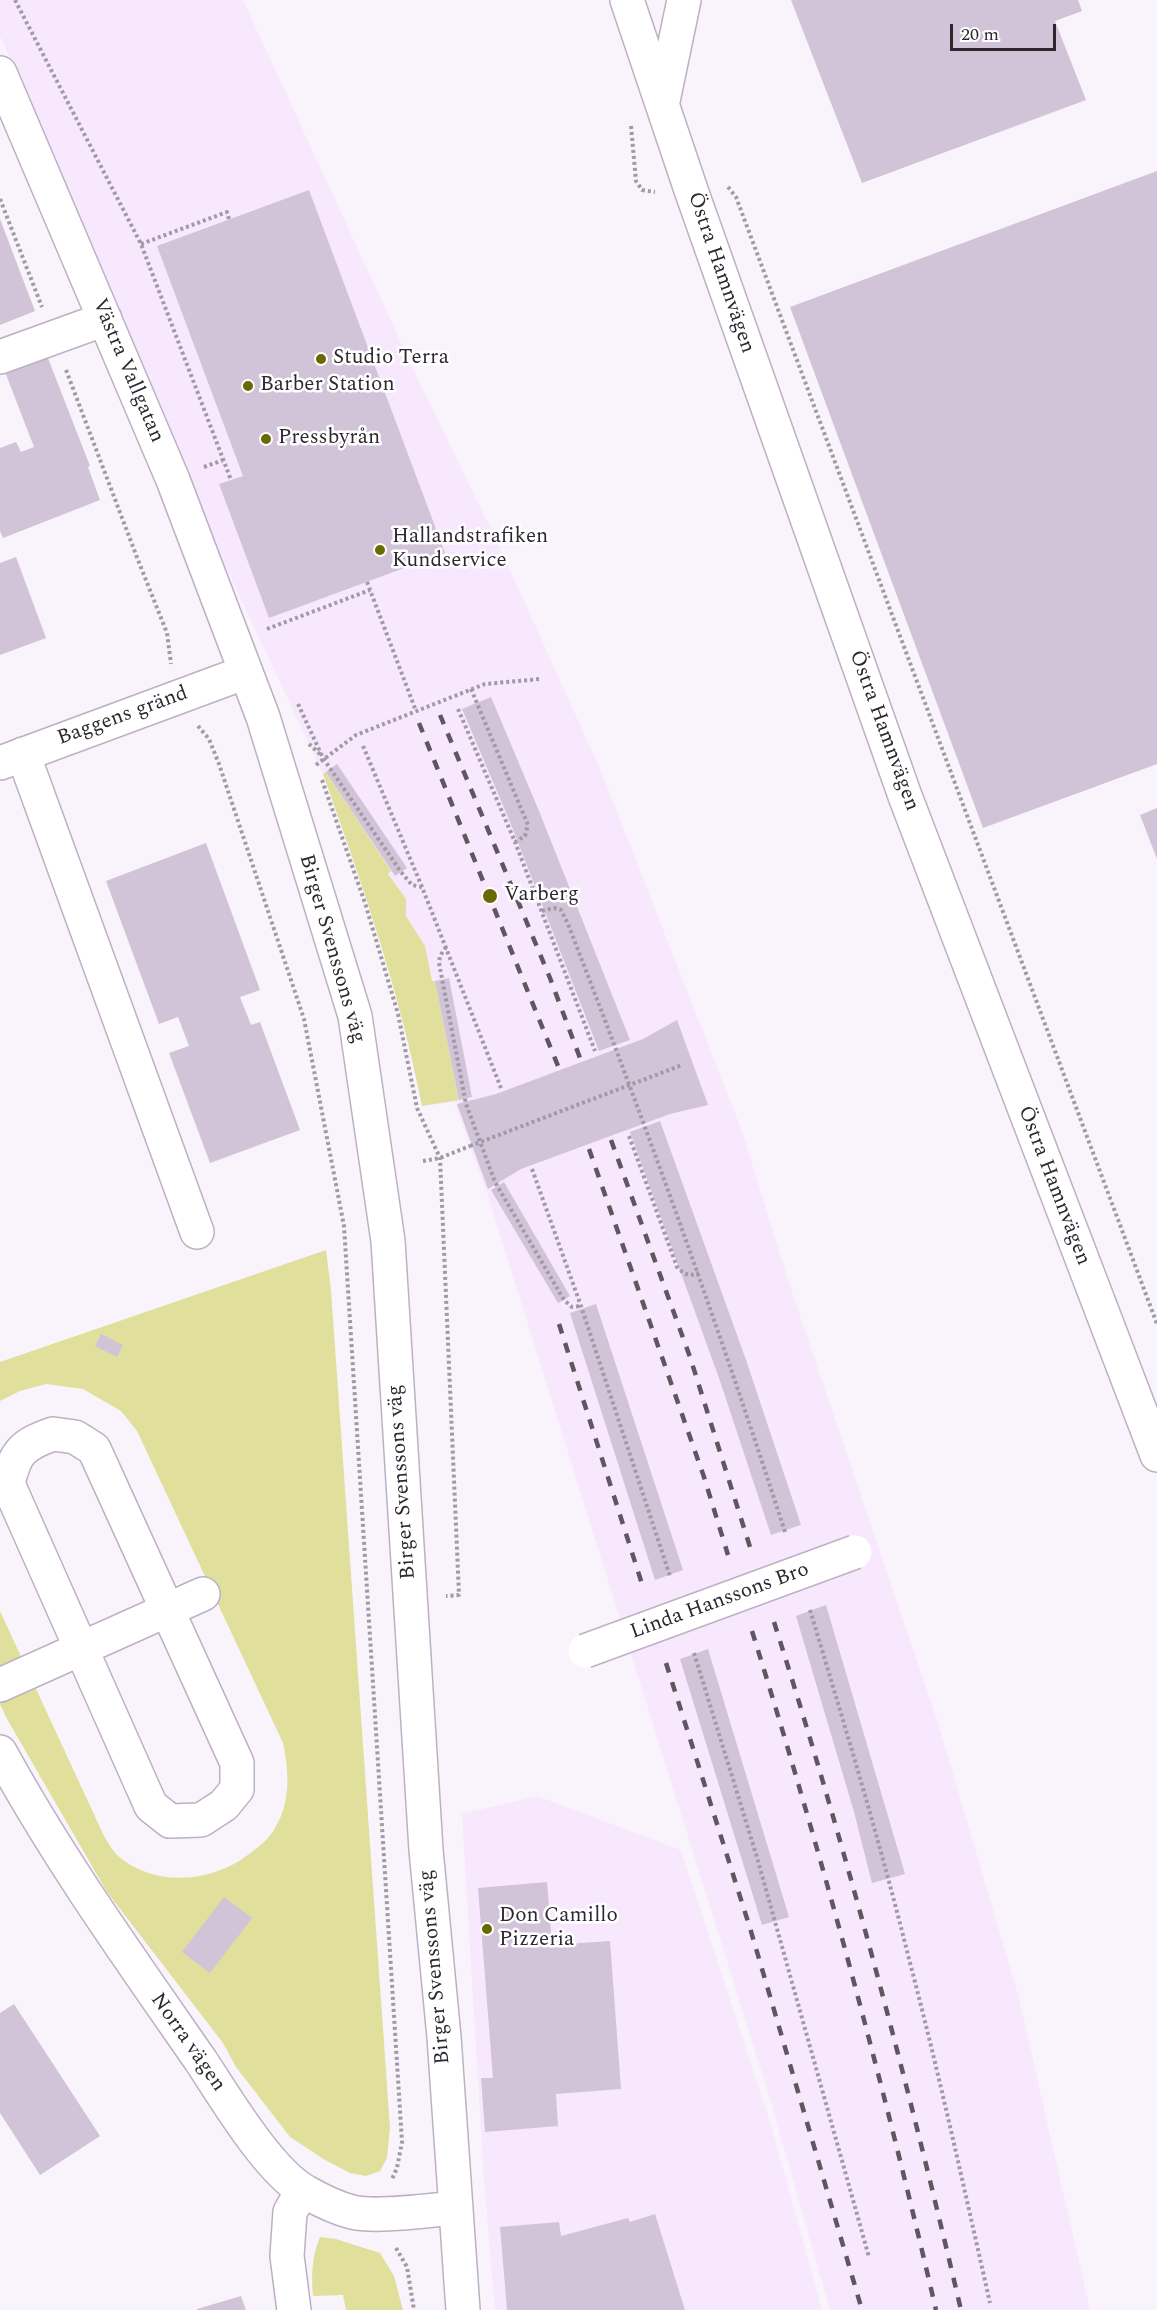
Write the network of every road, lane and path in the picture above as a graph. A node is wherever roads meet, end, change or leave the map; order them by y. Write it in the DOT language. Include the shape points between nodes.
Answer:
graph roads {
  1 [pos="15,0"];
  2 [pos="627,0"];
  3 [pos="684,0"];
  4 [pos="0,73"];
  5 [pos="662,103"];
  6 [pos="7,111"];
  7 [pos="0,199"];
  8 [pos="229,219"];
  9 [pos="141,244"];
  10 [pos="105,319"];
  11 [pos="54,337"];
  12 [pos="0,357"];
  13 [pos="231,480"];
  14 [pos="366,582"];
  15 [pos="370,590"];
  16 [pos="264,631"];
  17 [pos="246,672"];
  18 [pos="540,679"];
  19 [pos="471,689"];
  20 [pos="174,697"];
  21 [pos="458,708"];
  22 [pos="417,711"];
  23 [pos="363,746"];
  24 [pos="323,758"];
  25 [pos="12,759"];
  26 [pos="330,767"];
  27 [pos="514,842"];
  28 [pos="422,887"];
  29 [pos="542,911"];
  30 [pos="446,947"];
  31 [pos="595,1051"];
  32 [pos="682,1065"];
  33 [pos="630,1085"];
  34 [pos="501,1088"];
  35 [pos="629,1136"];
  36 [pos="481,1142"];
  37 [pos="423,1161"];
  38 [pos="532,1169"];
  39 [pos="197,1232"];
  40 [pos="699,1273"];
  41 [pos="581,1305"];
  42 [pos="1157,1455"];
  43 [pos="785,1532"];
  44 [pos="855,1552"];
  45 [pos="670,1576"];
  46 [pos="203,1594"];
  47 [pos="168,1610"];
  48 [pos="810,1610"];
  49 [pos="82,1648"];
  50 [pos="585,1651"];
  51 [pos="694,1653"];
  52 [pos="0,1685"];
  53 [pos="0,1752"];
  54 [pos="302,2191"];
  55 [pos="456,2208"];
  56 [pos="385,2213"];
  57 [pos="868,2257"];
  58 [pos="990,2303"];
  59 [pos="294,2310"];
  60 [pos="414,2310"];
  61 [pos="463,2310"];
  1 -- 9 [label="path"];
  2 -- 5 [label="street, Östra Hamnvägen"];
  3 -- 5 [label="street"];
  4 -- 6 [label="street, Västra Vallgatan"];
  5 -- 42 [label="street, Östra Hamnvägen" via="905,796"];
  6 -- 10 [label="street, Västra Vallgatan"];
  7 -- 11 [label="path"];
  8 -- 9 [label="path" via="227,212"];
  9 -- 13 [label="path"];
  10 -- 11 [label="street"];
  10 -- 17 [label="street, Västra Vallgatan" via="173,480"];
  11 -- 12 [label="street"];
  11 -- 20 [label="path" via="167,633"];
  14 -- 15 [label="path"];
  15 -- 16 [label="path"];
  15 -- 22 [label="path"];
  17 -- 20 [label="street, Baggens gränd"];
  17 -- 55 [label="street, Birger Svenssons väg" via="355,1016 388,1241 426,1850"];
  18 -- 19 [label="path"];
  19 -- 22 [label="path"];
  19 -- 27 [label="path" via="525,818 528,830"];
  20 -- 25 [label="street, Baggens gränd"];
  20 -- 56 [label="path" via="209,739 304,1018 344,1226 402,2142 398,2168 387,2189"];
  21 -- 27 [label="path"];
  22 -- 24 [label="path" via="356,735"];
  23 -- 28 [label="path"];
  25 -- 39 [label="street"];
  26 -- 28 [label="path" via="401,872 412,885"];
  27 -- 29 [label="path"];
  28 -- 30 [label="path"];
  29 -- 31 [label="path"];
  29 -- 33 [label="path" via="561,910"];
  30 -- 34 [label="path"];
  30 -- 36 [label="path" via="440,956 442,980 466,1104"];
  32 -- 33 [label="path, bridge"];
  33 -- 36 [label="path, bridge"];
  33 -- 40 [label="path"];
  35 -- 40 [label="path" via="677,1267 684,1274"];
  36 -- 37 [label="path, bridge"];
  36 -- 41 [label="path" via="495,1182 564,1300 572,1307"];
  38 -- 41 [label="path"];
  40 -- 43 [label="path"];
  41 -- 45 [label="path"];
  44 -- 50 [label="street, Linda Hanssons Bro, bridge"];
  46 -- 47 [label="street"];
  47 -- 49 [label="street"];
  47 -- 49 [label="street" via="237,1763 237,1788 224,1805 201,1820 170,1821 151,1806"];
  47 -- 49 [label="street" via="94,1449 75,1437 52,1434 32,1442 13,1461 8,1484"];
  48 -- 58 [label="path" via="912,1967"];
  49 -- 52 [label="street"];
  51 -- 57 [label="path" via="769,1900"];
  53 -- 54 [label="street, Norra vägen" via="27,1801 145,1983 246,2128"];
  54 -- 56 [label="street, Norra vägen" via="353,2213"];
  54 -- 59 [label="street" via="290,2212 287,2256"];
  55 -- 56 [label="street, Norra vägen"];
  55 -- 61 [label="street, Birger Svenssons väg"];
  56 -- 60 [label="path" via="388,2239 407,2267"];
}
